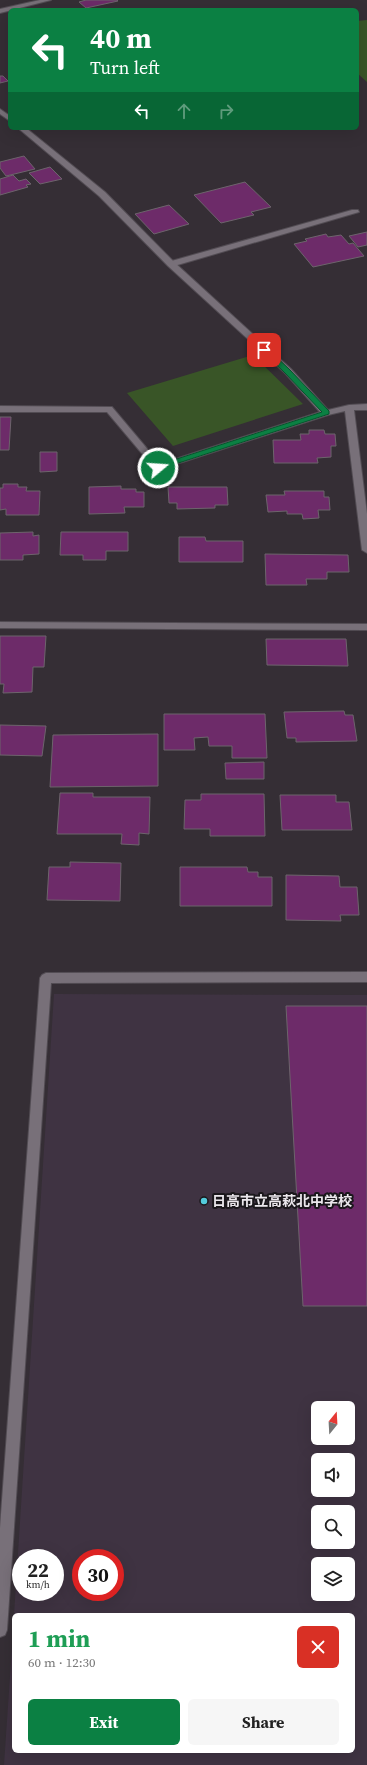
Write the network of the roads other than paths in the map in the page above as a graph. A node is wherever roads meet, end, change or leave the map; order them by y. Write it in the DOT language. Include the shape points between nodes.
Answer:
graph roads {
  1 [pos="48,0"];
  2 [pos="13,8"];
  3 [pos="0,111"];
  4 [pos="8,117"];
  5 [pos="24,130"];
  6 [pos="355,212"];
  7 [pos="171,264"];
  8 [pos="350,408"];
  9 [pos="367,408"];
  10 [pos="0,409"];
  11 [pos="326,412"];
  12 [pos="367,550"];
  13 [pos="0,625"];
  14 [pos="367,627"];
  15 [pos="367,977"];
  16 [pos="0,1630"];
  1 -- 2 [label="street"];
  3 -- 4 [label="street"];
  5 -- 7 [label="street" via="102,194"];
  6 -- 7 [label="street"];
  7 -- 11 [label="street" via="288,371"];
  8 -- 9 [label="street"];
  8 -- 11 [label="street"];
  8 -- 12 [label="street"];
  10 -- 11 [label="street" via="109,409 158,468"];
  13 -- 14 [label="street"];
  15 -- 16 [label="street" via="46,978"];
}
